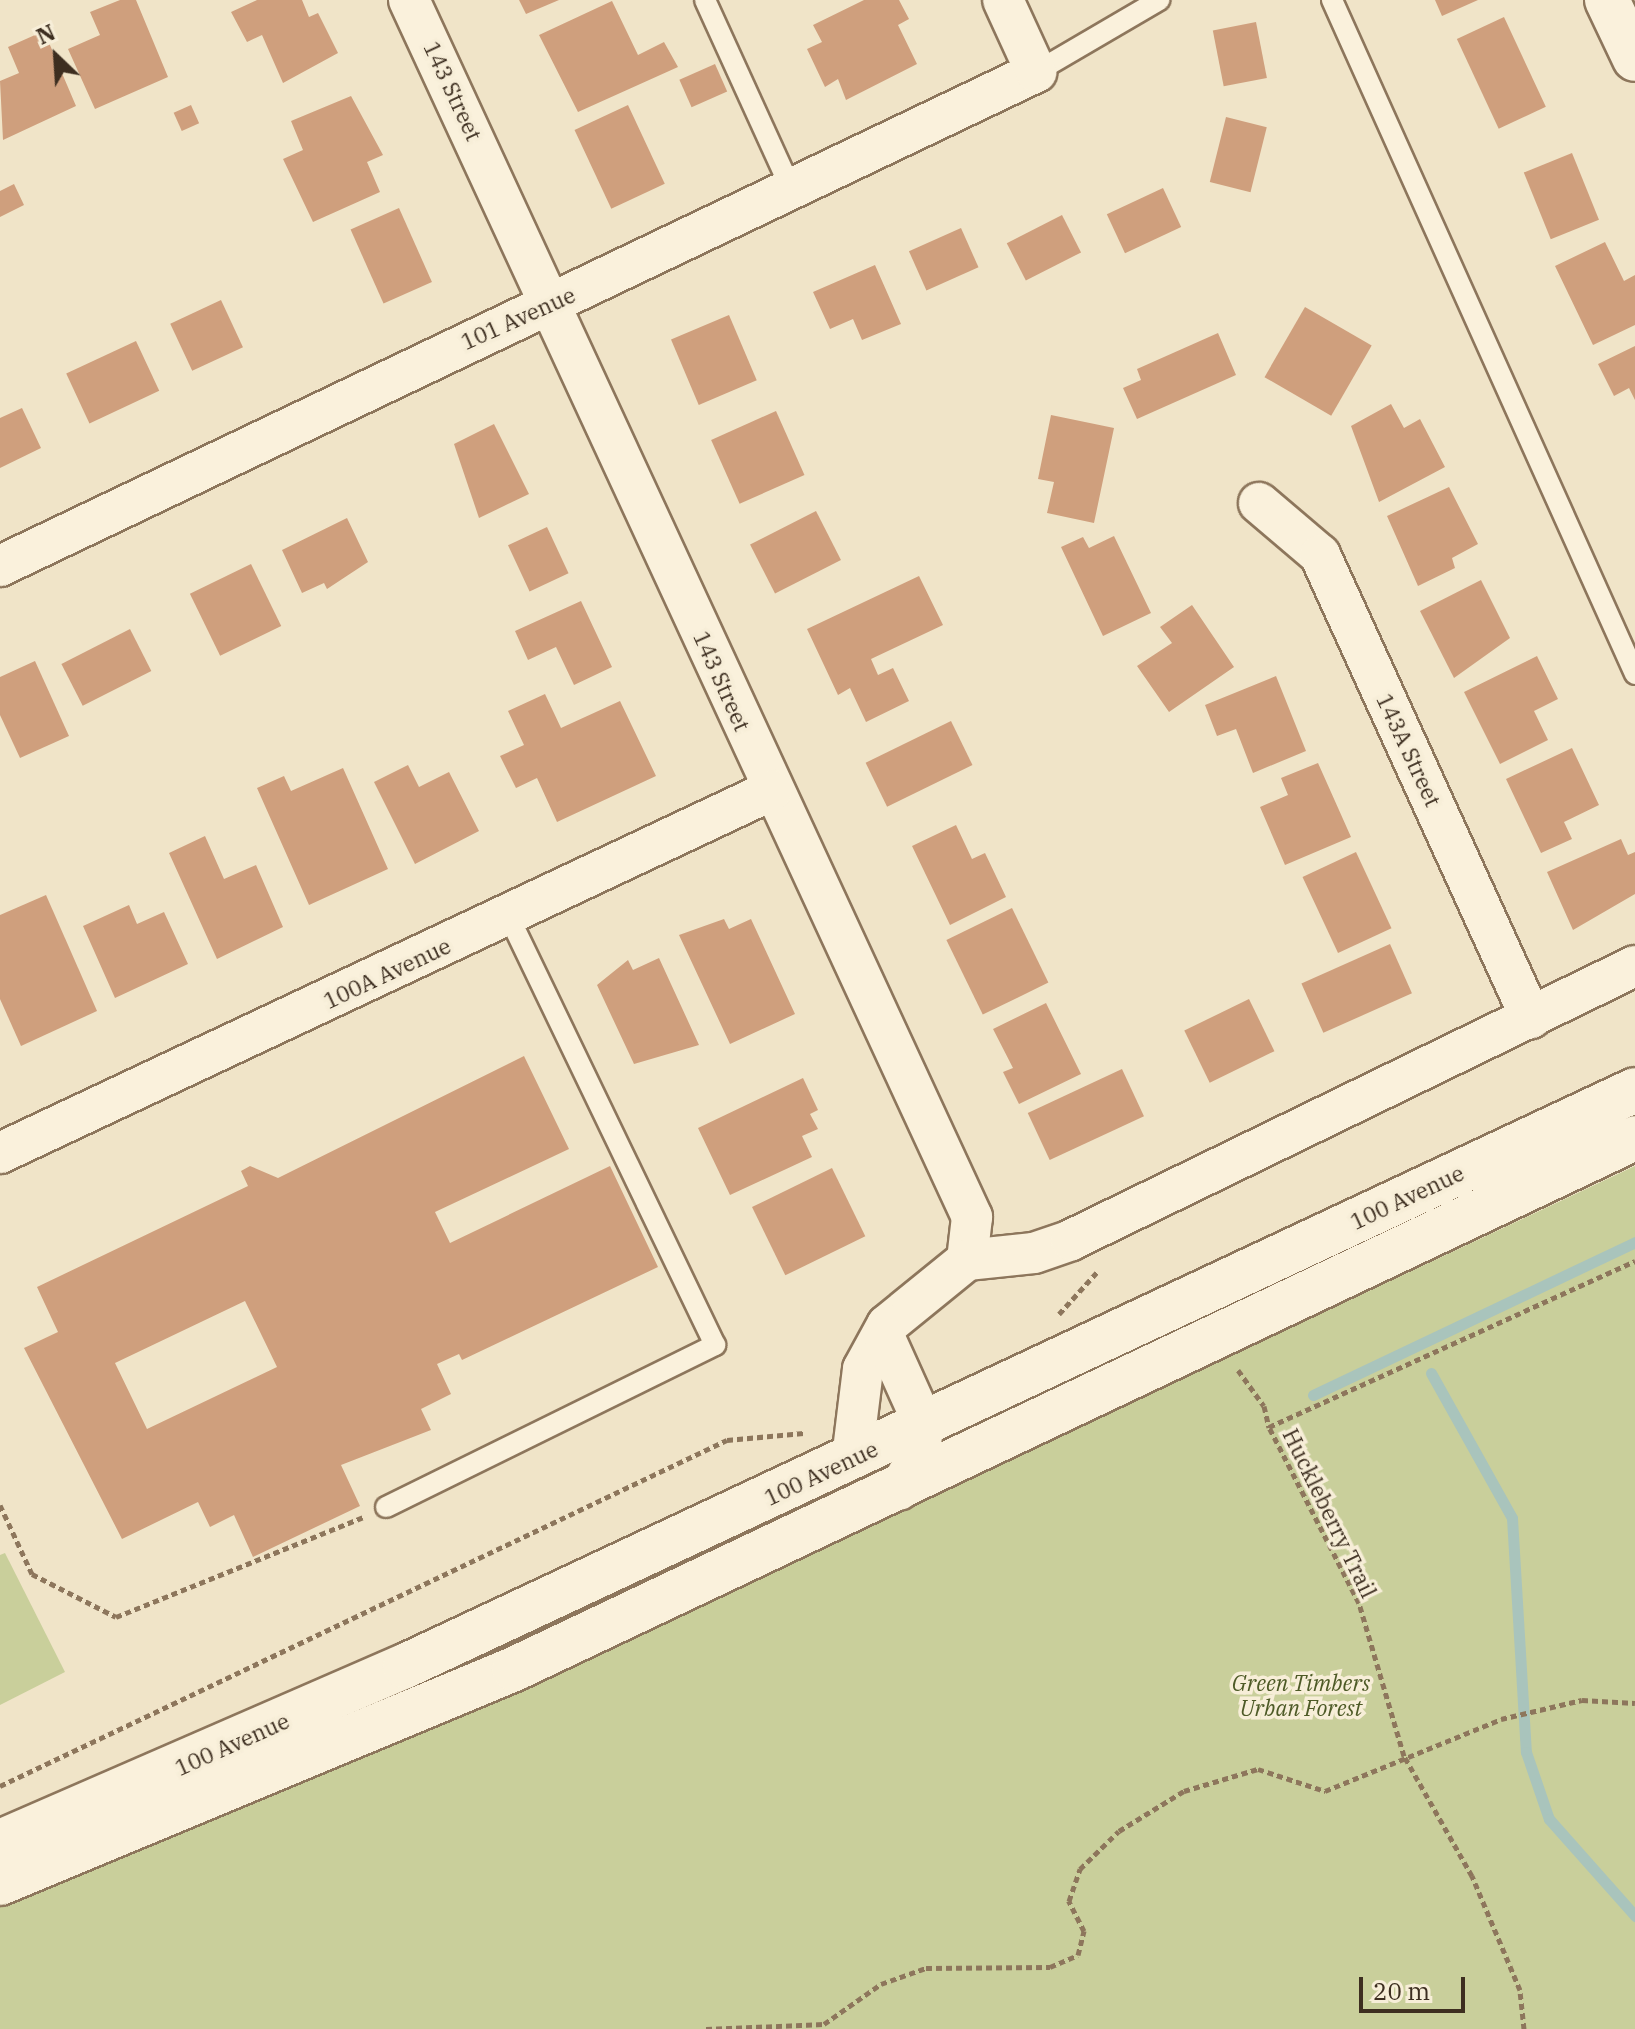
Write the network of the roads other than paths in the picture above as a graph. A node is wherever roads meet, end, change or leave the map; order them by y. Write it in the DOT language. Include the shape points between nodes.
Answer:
graph roads {
  1 [pos="409,0"];
  2 [pos="705,0"];
  3 [pos="1003,0"];
  4 [pos="1159,0"];
  5 [pos="1332,0"];
  6 [pos="1607,0"];
  7 [pos="1635,59"];
  8 [pos="1036,72"];
  9 [pos="789,184"];
  10 [pos="552,302"];
  11 [pos="1259,503"];
  12 [pos="0,566"];
  13 [pos="1635,674"];
  14 [pos="772,790"];
  15 [pos="509,917"];
  16 [pos="1635,966"];
  17 [pos="1531,1018"];
  18 [pos="1635,1090"];
  19 [pos="1635,1138"];
  20 [pos="0,1153"];
  21 [pos="967,1260"];
  22 [pos="883,1334"];
  23 [pos="924,1425"];
  24 [pos="837,1445"];
  25 [pos="899,1490"];
  26 [pos="386,1507"];
  27 [pos="0,1842"];
  28 [pos="0,1883"];
  1 -- 10 [label="street, 143 Street"];
  2 -- 9 [label="lane"];
  3 -- 8 [label="street"];
  4 -- 8 [label="lane"];
  5 -- 13 [label="lane" via="1445,265"];
  6 -- 7 [label="main road"];
  8 -- 9 [label="street, 101 Avenue"];
  9 -- 10 [label="street, 101 Avenue"];
  10 -- 12 [label="street, 101 Avenue"];
  10 -- 14 [label="street, 143 Street"];
  11 -- 17 [label="street, 143A Street" via="1320,555"];
  14 -- 15 [label="street, 100A Avenue"];
  14 -- 21 [label="street, 143 Street" via="972,1217"];
  15 -- 20 [label="street, 100A Avenue"];
  15 -- 26 [label="lane" via="715,1345"];
  16 -- 17 [label="street"];
  17 -- 21 [label="street" via="1071,1240 1034,1253"];
  18 -- 23 [label="main road, 100 Avenue"];
  19 -- 25 [label="main road, 100 Avenue"];
  21 -- 22 [label="street" via="924,1288"];
  22 -- 23 [label="street"];
  22 -- 24 [label="street" via="863,1369"];
  23 -- 24 [label="main road, 100 Avenue"];
  23 -- 25 [label="street"];
  24 -- 27 [label="main road, 100 Avenue" via="267,1729"];
  25 -- 28 [label="main road, 100 Avenue" via="500,1676"];
}
